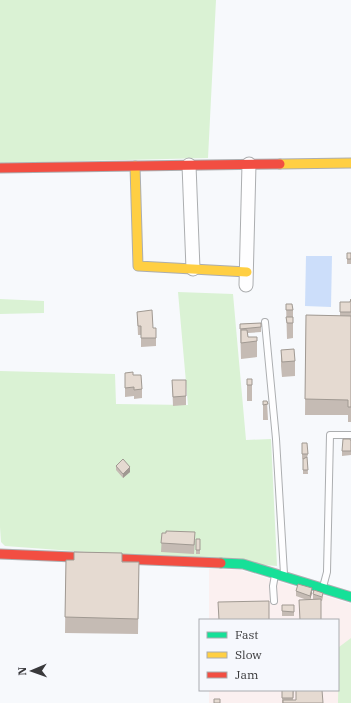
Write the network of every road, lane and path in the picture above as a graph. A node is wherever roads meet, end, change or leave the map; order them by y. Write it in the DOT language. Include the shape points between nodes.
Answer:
graph roads {
  1 [pos="351,163"];
  2 [pos="249,164"];
  3 [pos="189,165"];
  4 [pos="135,166"];
  5 [pos="0,168"];
  6 [pos="193,269"];
  7 [pos="247,272"];
  8 [pos="246,285"];
  9 [pos="265,322"];
  10 [pos="351,435"];
  11 [pos="0,554"];
  12 [pos="280,575"];
  13 [pos="322,588"];
  14 [pos="351,597"];
  15 [pos="274,601"];
  1 -- 2 [label="street"];
  2 -- 3 [label="street"];
  2 -- 7 [label="street"];
  3 -- 4 [label="street"];
  3 -- 6 [label="street"];
  4 -- 5 [label="street"];
  4 -- 6 [label="street" via="138,266"];
  6 -- 7 [label="street"];
  7 -- 8 [label="street"];
  9 -- 12 [label="lane" via="285,566"];
  10 -- 13 [label="lane" via="330,435 327,572"];
  11 -- 12 [label="street" via="243,564"];
  12 -- 13 [label="street"];
  12 -- 15 [label="lane" via="273,586"];
  13 -- 14 [label="street"];
}
